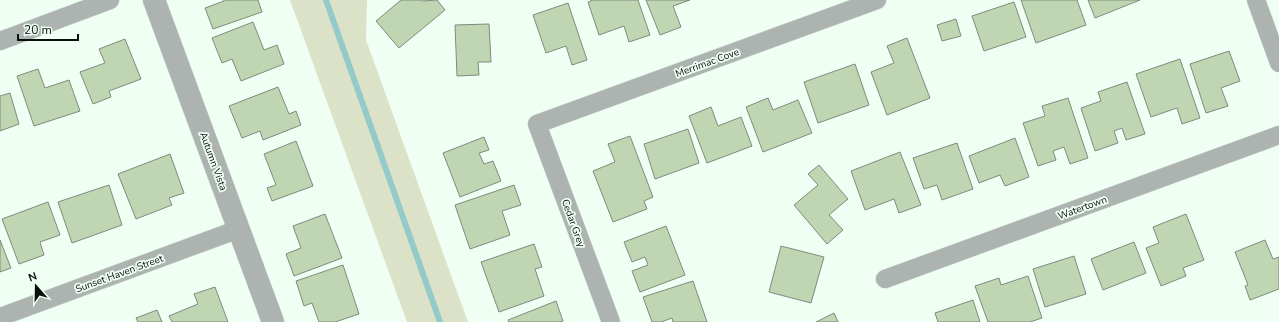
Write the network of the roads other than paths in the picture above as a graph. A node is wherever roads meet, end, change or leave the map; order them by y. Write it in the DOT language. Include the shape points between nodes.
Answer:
graph roads {
  1 [pos="110,0"];
  2 [pos="154,0"];
  3 [pos="877,0"];
  4 [pos="1256,0"];
  5 [pos="0,41"];
  6 [pos="1279,63"];
  7 [pos="537,124"];
  8 [pos="1279,135"];
  9 [pos="239,229"];
  10 [pos="886,279"];
  11 [pos="0,317"];
  12 [pos="273,322"];
  13 [pos="611,322"];
  1 -- 5 [label="street"];
  2 -- 9 [label="street, Autumn Vista"];
  3 -- 7 [label="street, Merrimac Cove"];
  4 -- 6 [label="street"];
  7 -- 13 [label="street, Cedar Grey"];
  8 -- 10 [label="street, Watertown"];
  9 -- 11 [label="street, Sunset Haven Street"];
  9 -- 12 [label="street, Autumn Vista"];
}
